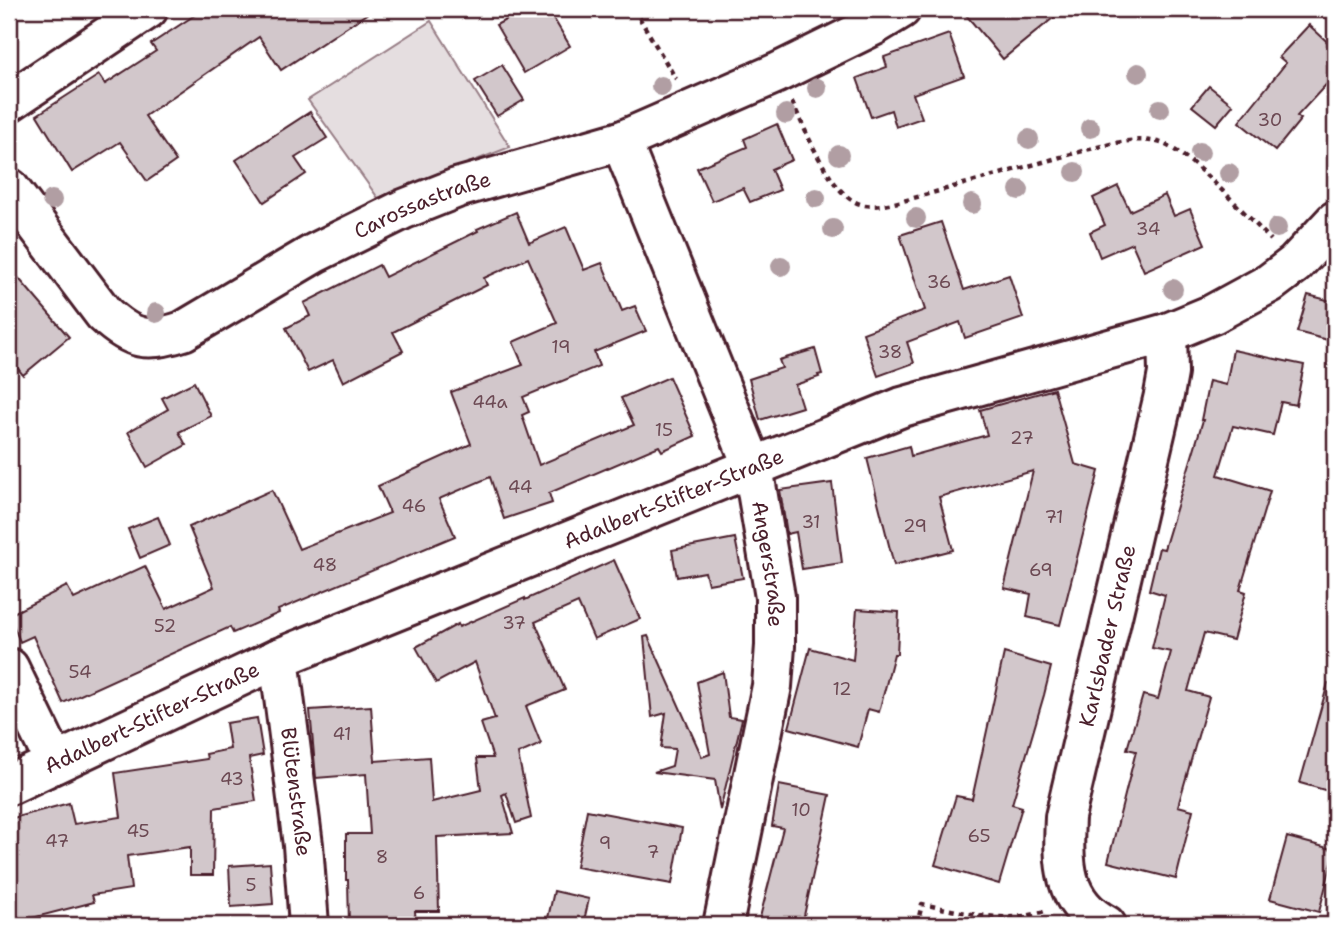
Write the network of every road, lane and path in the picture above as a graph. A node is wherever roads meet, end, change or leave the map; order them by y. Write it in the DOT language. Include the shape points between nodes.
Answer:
graph roads {
  1 [pos="148,9"];
  2 [pos="634,9"];
  3 [pos="878,14"];
  4 [pos="777,73"];
  5 [pos="9,102"];
  6 [pos="694,110"];
  7 [pos="621,141"];
  8 [pos="9,188"];
  9 [pos="1335,221"];
  10 [pos="1294,264"];
  11 [pos="1167,333"];
  12 [pos="753,467"];
  13 [pos="279,658"];
  14 [pos="9,668"];
  15 [pos="55,763"];
  16 [pos="9,785"];
  17 [pos="1072,893"];
  18 [pos="309,925"];
  19 [pos="723,925"];
  20 [pos="917,925"];
  21 [pos="1106,925"];
  1 -- 5 [label="street"];
  2 -- 6 [label="path"];
  3 -- 4 [label="street, Carossastraße"];
  4 -- 6 [label="street, Carossastraße"];
  4 -- 10 [label="path" via="835,184 848,199 861,205 903,201 1115,143 1162,143 1209,178"];
  6 -- 7 [label="street, Carossastraße"];
  7 -- 8 [label="street, Carossastraße" via="457,188 404,209 315,253 183,331 159,339 131,334 104,314"];
  7 -- 12 [label="street, Angerstraße"];
  9 -- 10 [label="street, Adalbert-Stifter-Straße"];
  10 -- 11 [label="street, Adalbert-Stifter-Straße" via="1244,298"];
  11 -- 12 [label="street, Adalbert-Stifter-Straße" via="902,407"];
  11 -- 17 [label="street, Karlsbader Straße" via="1164,396 1065,817"];
  12 -- 13 [label="street, Adalbert-Stifter-Straße"];
  12 -- 19 [label="street, Angerstraße" via="775,597 775,646 772,686"];
  13 -- 15 [label="street, Adalbert-Stifter-Straße"];
  13 -- 18 [label="street, Blütenstraße"];
  14 -- 15 [label="street"];
  15 -- 16 [label="street, Adalbert-Stifter-Straße"];
  17 -- 20 [label="path" via="1053,909 1029,917 989,917 922,904"];
  17 -- 21 [label="street" via="1084,910"];
}
